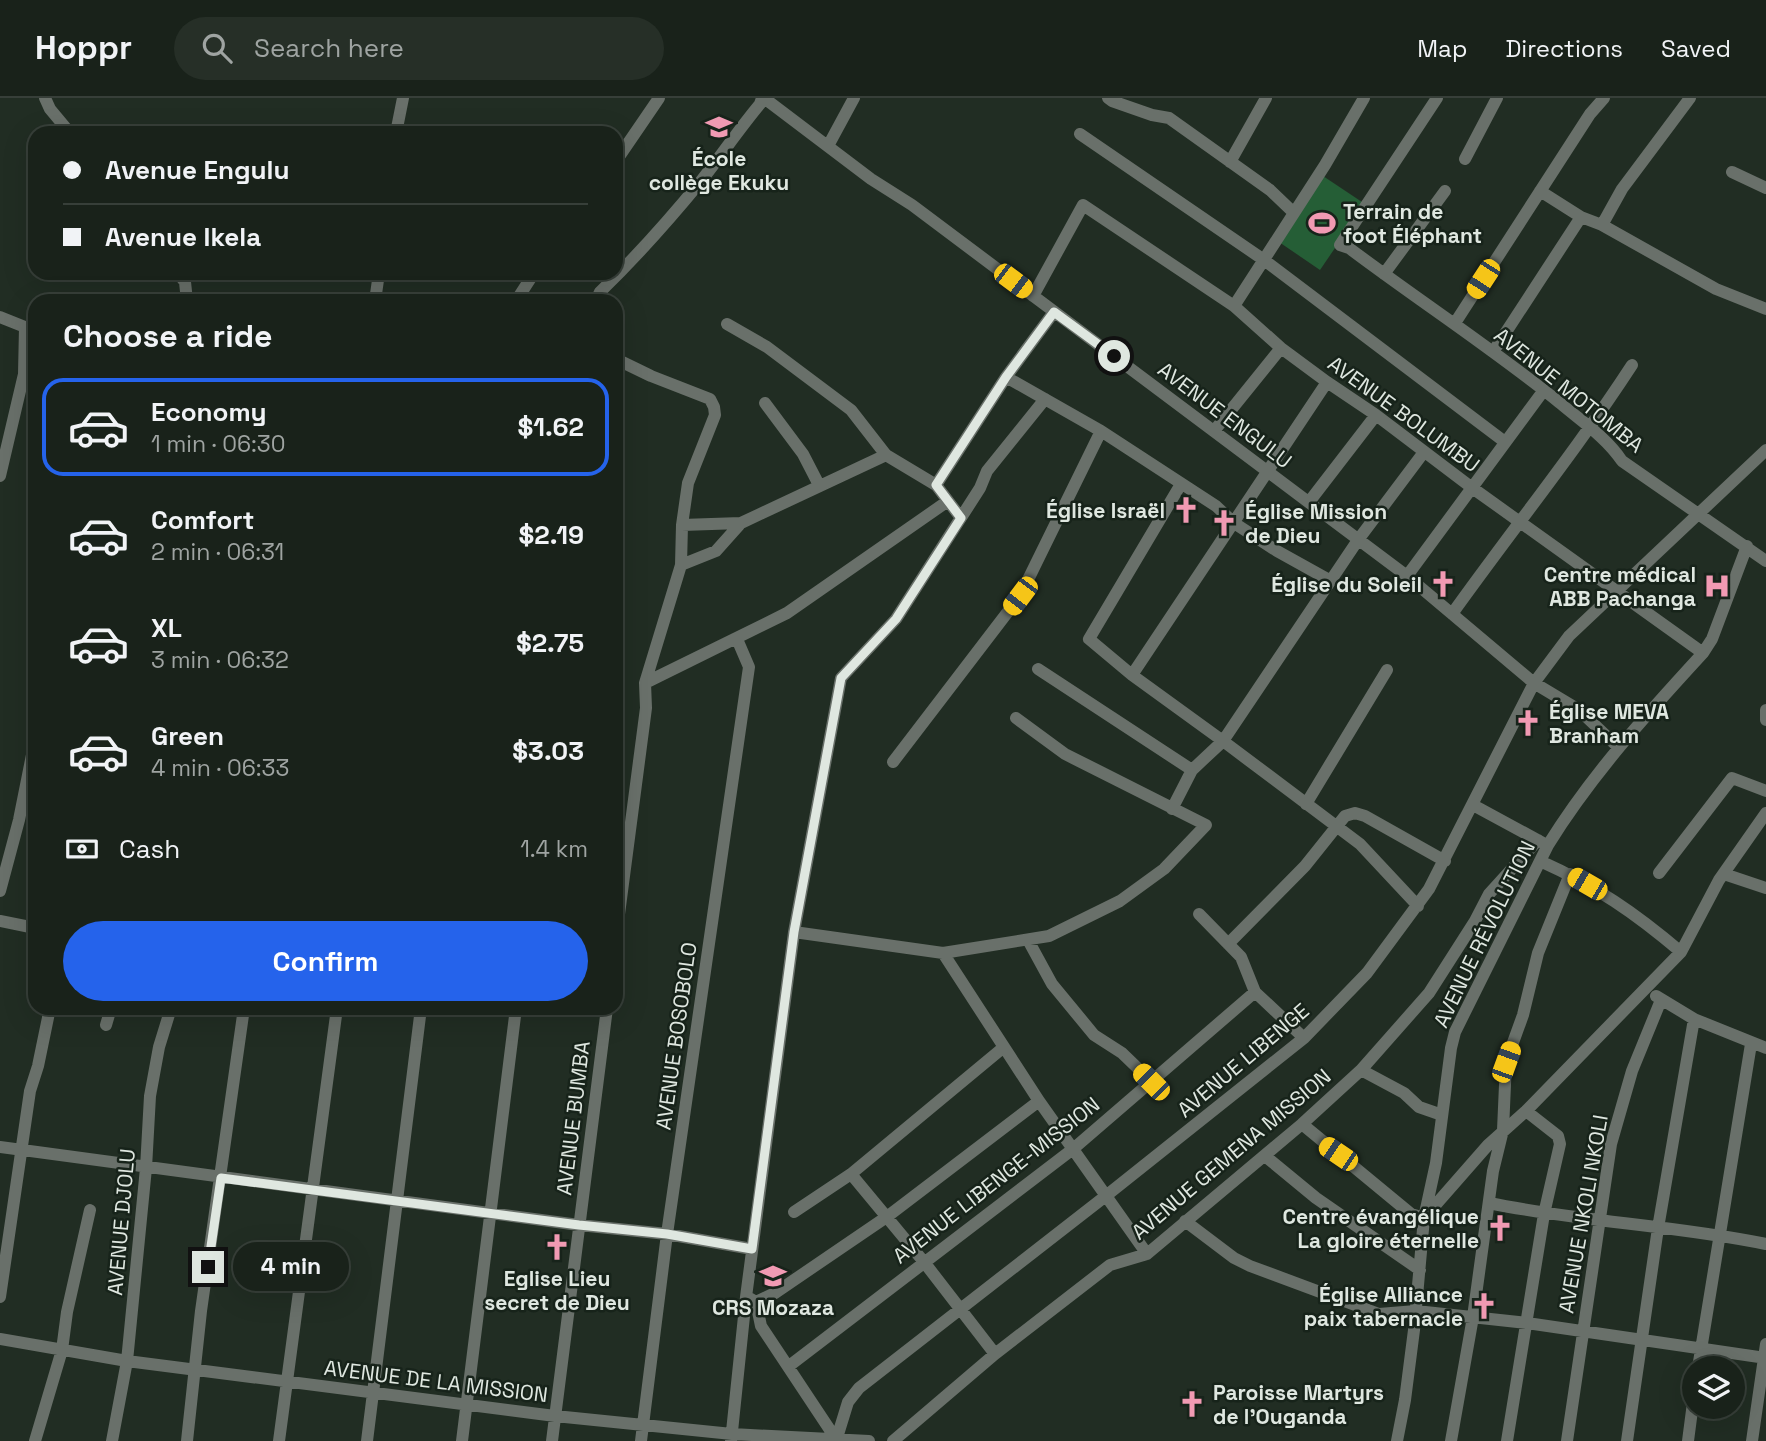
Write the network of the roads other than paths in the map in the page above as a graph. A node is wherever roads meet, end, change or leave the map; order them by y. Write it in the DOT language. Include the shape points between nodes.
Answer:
graph roads {
  1 [pos="46,98"];
  2 [pos="403,98"];
  3 [pos="659,98"];
  4 [pos="763,98"];
  5 [pos="854,98"];
  6 [pos="1108,98"];
  7 [pos="1266,98"];
  8 [pos="1364,98"];
  9 [pos="1437,98"];
  10 [pos="1497,98"];
  11 [pos="1604,98"];
  12 [pos="1690,98"];
  13 [pos="64,126"];
  14 [pos="397,126"];
  15 [pos="1080,134"];
  16 [pos="828,146"];
  17 [pos="623,151"];
  18 [pos="1465,159"];
  19 [pos="1230,162"];
  20 [pos="1732,172"];
  21 [pos="1766,188"];
  22 [pos="1445,191"];
  23 [pos="1540,191"];
  24 [pos="1294,213"];
  25 [pos="1581,217"];
  26 [pos="1602,225"];
  27 [pos="1264,260"];
  28 [pos="623,270"];
  29 [pos="1384,274"];
  30 [pos="612,280"];
  31 [pos="599,294"];
  32 [pos="1033,296"];
  33 [pos="1234,306"];
  34 [pos="1766,309"];
  35 [pos="1054,312"];
  36 [pos="0,317"];
  37 [pos="1455,323"];
  38 [pos="727,324"];
  39 [pos="1282,348"];
  40 [pos="1493,352"];
  41 [pos="623,362"];
  42 [pos="1632,365"];
  43 [pos="1006,377"];
  44 [pos="1327,382"];
  45 [pos="1544,390"];
  46 [pos="1045,399"];
  47 [pos="765,403"];
  48 [pos="1376,415"];
  49 [pos="1590,428"];
  50 [pos="1214,430"];
  51 [pos="1101,431"];
  52 [pos="1505,442"];
  53 [pos="1424,452"];
  54 [pos="886,455"];
  55 [pos="1764,456"];
  56 [pos="1268,471"];
  57 [pos="0,476"];
  58 [pos="1181,484"];
  59 [pos="819,485"];
  60 [pos="936,485"];
  61 [pos="1471,488"];
  62 [pos="948,501"];
  63 [pos="1309,502"];
  64 [pos="1700,512"];
  65 [pos="961,518"];
  66 [pos="1518,522"];
  67 [pos="741,523"];
  68 [pos="1234,523"];
  69 [pos="681,525"];
  70 [pos="1358,540"];
  71 [pos="1747,546"];
  72 [pos="1766,561"];
  73 [pos="681,565"];
  74 [pos="1407,576"];
  75 [pos="1331,582"];
  76 [pos="1615,590"];
  77 [pos="1452,614"];
  78 [pos="737,639"];
  79 [pos="1703,653"];
  80 [pos="1038,669"];
  81 [pos="1387,670"];
  82 [pos="1132,675"];
  83 [pos="645,683"];
  84 [pos="1534,683"];
  85 [pos="1766,710"];
  86 [pos="1016,718"];
  87 [pos="1766,720"];
  88 [pos="1223,741"];
  89 [pos="1618,747"];
  90 [pos="893,762"];
  91 [pos="1192,770"];
  92 [pos="28,775"];
  93 [pos="1766,791"];
  94 [pos="1307,804"];
  95 [pos="1473,805"];
  96 [pos="1172,809"];
  97 [pos="1766,813"];
  98 [pos="1335,826"];
  99 [pos="1543,843"];
  100 [pos="1445,861"];
  101 [pos="1540,861"];
  102 [pos="1659,873"];
  103 [pos="1570,874"];
  104 [pos="1724,874"];
  105 [pos="623,884"];
  106 [pos="1766,888"];
  107 [pos="0,891"];
  108 [pos="1418,906"];
  109 [pos="1199,914"];
  110 [pos="0,921"];
  111 [pos="28,927"];
  112 [pos="794,932"];
  113 [pos="1028,940"];
  114 [pos="1228,944"];
  115 [pos="1681,952"];
  116 [pos="943,953"];
  117 [pos="1647,989"];
  118 [pos="1255,992"];
  119 [pos="1661,1000"];
  120 [pos="49,1015"];
  121 [pos="109,1015"];
  122 [pos="169,1015"];
  123 [pos="243,1015"];
  124 [pos="336,1015"];
  125 [pos="420,1015"];
  126 [pos="515,1015"];
  127 [pos="606,1015"];
  128 [pos="1694,1019"];
  129 [pos="106,1025"];
  130 [pos="1304,1038"];
  131 [pos="1751,1044"];
  132 [pos="1004,1047"];
  133 [pos="1766,1048"];
  134 [pos="1361,1070"];
  135 [pos="1151,1082"];
  136 [pos="1039,1101"];
  137 [pos="1526,1111"];
  138 [pos="1442,1115"];
  139 [pos="1302,1125"];
  140 [pos="1503,1130"];
  141 [pos="0,1147"];
  142 [pos="1073,1149"];
  143 [pos="23,1151"];
  144 [pos="1265,1156"];
  145 [pos="146,1168"];
  146 [pos="851,1174"];
  147 [pos="221,1178"];
  148 [pos="312,1190"];
  149 [pos="1107,1195"];
  150 [pos="398,1202"];
  151 [pos="1489,1203"];
  152 [pos="90,1210"];
  153 [pos="794,1212"];
  154 [pos="491,1213"];
  155 [pos="1545,1214"];
  156 [pos="887,1216"];
  157 [pos="1424,1219"];
  158 [pos="1598,1219"];
  159 [pos="1185,1221"];
  160 [pos="579,1225"];
  161 [pos="1658,1228"];
  162 [pos="667,1234"];
  163 [pos="1719,1235"];
  164 [pos="1766,1244"];
  165 [pos="752,1249"];
  166 [pos="1147,1254"];
  167 [pos="924,1262"];
  168 [pos="1420,1270"];
  169 [pos="0,1297"];
  170 [pos="751,1299"];
  171 [pos="960,1309"];
  172 [pos="1416,1311"];
  173 [pos="1473,1317"];
  174 [pos="1527,1324"];
  175 [pos="1582,1332"];
  176 [pos="0,1339"];
  177 [pos="1642,1341"];
  178 [pos="1700,1348"];
  179 [pos="61,1350"];
  180 [pos="1765,1353"];
  181 [pos="995,1354"];
  182 [pos="1699,1356"];
  183 [pos="127,1361"];
  184 [pos="789,1366"];
  185 [pos="196,1368"];
  186 [pos="287,1381"];
  187 [pos="374,1394"];
  188 [pos="467,1403"];
  189 [pos="555,1416"];
  190 [pos="1691,1419"];
  191 [pos="643,1425"];
  192 [pos="732,1437"];
  193 [pos="836,1440"];
  194 [pos="35,1441"];
  195 [pos="112,1441"];
  196 [pos="187,1441"];
  197 [pos="279,1441"];
  198 [pos="367,1441"];
  199 [pos="462,1441"];
  200 [pos="552,1441"];
  201 [pos="641,1441"];
  202 [pos="869,1441"];
  203 [pos="893,1441"];
  204 [pos="1397,1441"];
  205 [pos="1451,1441"];
  206 [pos="1507,1441"];
  207 [pos="1567,1441"];
  208 [pos="1627,1441"];
  209 [pos="1688,1441"];
  210 [pos="1752,1441"];
  1 -- 13 [label="street"];
  2 -- 14 [label="street"];
  3 -- 17 [label="street"];
  4 -- 16 [label="street, AVENUE ENGULU"];
  4 -- 28 [label="street" via="703,178"];
  5 -- 16 [label="street"];
  6 -- 19 [label="street" via="1169,118"];
  7 -- 19 [label="street"];
  8 -- 24 [label="street"];
  9 -- 29 [label="street, AVENUE MOTOMBA" via="1340,245"];
  10 -- 18 [label="street"];
  11 -- 23 [label="street"];
  12 -- 26 [label="street"];
  15 -- 27 [label="street"];
  16 -- 32 [label="street, AVENUE ENGULU"];
  19 -- 24 [label="street"];
  20 -- 21 [label="street"];
  22 -- 29 [label="street"];
  23 -- 25 [label="street"];
  23 -- 37 [label="street"];
  24 -- 27 [label="street"];
  25 -- 26 [label="street"];
  25 -- 40 [label="street"];
  26 -- 34 [label="street" via="1716,289"];
  27 -- 33 [label="street"];
  27 -- 52 [label="street"];
  29 -- 37 [label="street, AVENUE MOTOMBA"];
  30 -- 31 [label="street"];
  32 -- 33 [label="street, AVENUE BOLUMBU" via="1083,205"];
  32 -- 35 [label="street, AVENUE ENGULU"];
  33 -- 39 [label="street, AVENUE BOLUMBU"];
  35 -- 43 [label="street"];
  35 -- 50 [label="street, AVENUE ENGULU"];
  36 -- 57 [label="street" via="25,327 24,374"];
  37 -- 40 [label="street, AVENUE MOTOMBA"];
  38 -- 54 [label="street" via="767,347 851,411"];
  39 -- 44 [label="street, AVENUE BOLUMBU"];
  39 -- 50 [label="street"];
  40 -- 45 [label="street, AVENUE MOTOMBA"];
  41 -- 69 [label="street" via="710,399 715,415 688,483"];
  42 -- 49 [label="street"];
  43 -- 46 [label="street"];
  43 -- 60 [label="street"];
  44 -- 48 [label="street, AVENUE BOLUMBU"];
  44 -- 56 [label="street"];
  45 -- 49 [label="street, AVENUE MOTOMBA"];
  45 -- 52 [label="street"];
  46 -- 51 [label="street"];
  46 -- 65 [label="street" via="987,471"];
  47 -- 59 [label="street" via="803,454"];
  48 -- 53 [label="street, AVENUE BOLUMBU"];
  48 -- 63 [label="street"];
  49 -- 64 [label="street, AVENUE MOTOMBA" via="1622,461"];
  49 -- 66 [label="street"];
  50 -- 56 [label="street, AVENUE ENGULU"];
  51 -- 58 [label="street"];
  51 -- 90 [label="street" via="1020,596"];
  52 -- 61 [label="street"];
  53 -- 61 [label="street, AVENUE BOLUMBU"];
  53 -- 70 [label="street"];
  54 -- 59 [label="street"];
  54 -- 60 [label="street"];
  55 -- 64 [label="street, AVENUE LIBENGE"];
  56 -- 63 [label="street, AVENUE ENGULU"];
  56 -- 68 [label="street"];
  58 -- 68 [label="street"];
  58 -- 82 [label="street" via="1089,639"];
  59 -- 67 [label="street"];
  60 -- 62 [label="street"];
  61 -- 66 [label="street, AVENUE BOLUMBU"];
  61 -- 74 [label="street"];
  62 -- 65 [label="street"];
  62 -- 78 [label="street" via="787,613"];
  63 -- 70 [label="street, AVENUE ENGULU"];
  64 -- 71 [label="street, AVENUE MOTOMBA"];
  64 -- 76 [label="street, AVENUE LIBENGE"];
  65 -- 112 [label="street" via="896,619 841,678"];
  66 -- 76 [label="street, AVENUE BOLUMBU"];
  66 -- 77 [label="street"];
  67 -- 69 [label="street"];
  67 -- 73 [label="street" via="716,551"];
  68 -- 75 [label="street"];
  68 -- 82 [label="street"];
  69 -- 73 [label="street"];
  70 -- 74 [label="street, AVENUE ENGULU"];
  70 -- 75 [label="street"];
  71 -- 72 [label="street, AVENUE MOTOMBA"];
  71 -- 79 [label="street, AVENUE RÉVOLUTION"];
  73 -- 83 [label="street"];
  74 -- 77 [label="street, AVENUE ENGULU"];
  75 -- 88 [label="street"];
  76 -- 79 [label="street, AVENUE BOLUMBU"];
  76 -- 84 [label="street, AVENUE LIBENGE" via="1569,636"];
  77 -- 84 [label="street, AVENUE ENGULU"];
  78 -- 83 [label="street"];
  78 -- 162 [label="street, AVENUE BOSOBOLO" via="749,667"];
  79 -- 89 [label="street, AVENUE RÉVOLUTION"];
  80 -- 91 [label="street"];
  81 -- 94 [label="street"];
  82 -- 88 [label="street"];
  83 -- 105 [label="street" via="646,708"];
  84 -- 89 [label="street, AVENUE ENGULU" via="1578,710"];
  84 -- 95 [label="street, AVENUE LIBENGE"];
  85 -- 87 [label="street"];
  86 -- 96 [label="street" via="1065,754"];
  88 -- 91 [label="street"];
  88 -- 94 [label="street"];
  89 -- 99 [label="street, AVENUE RÉVOLUTION"];
  91 -- 96 [label="street"];
  92 -- 107 [label="street"];
  93 -- 102 [label="street" via="1732,778"];
  94 -- 98 [label="street"];
  95 -- 99 [label="street"];
  95 -- 100 [label="street, AVENUE LIBENGE"];
  96 -- 113 [label="street" via="1206,825 1164,869 1120,901 1049,936"];
  97 -- 104 [label="street"];
  98 -- 100 [label="street" via="1345,816 1365,816"];
  98 -- 108 [label="street" via="1360,844"];
  98 -- 114 [label="street" via="1304,866"];
  99 -- 101 [label="street, AVENUE RÉVOLUTION"];
  99 -- 134 [label="street, AVENUE GEMENA MISSION" via="1489,894 1429,993"];
  100 -- 108 [label="street, AVENUE LIBENGE"];
  101 -- 103 [label="street"];
  101 -- 138 [label="street, AVENUE RÉVOLUTION" via="1455,1032"];
  103 -- 115 [label="street" via="1632,911"];
  103 -- 140 [label="street" via="1538,953 1506,1062"];
  104 -- 106 [label="street"];
  104 -- 115 [label="street"];
  108 -- 130 [label="street, AVENUE LIBENGE" via="1367,973"];
  109 -- 114 [label="street"];
  110 -- 111 [label="street"];
  112 -- 116 [label="street"];
  112 -- 165 [label="street"];
  113 -- 116 [label="street"];
  113 -- 135 [label="street" via="1052,984 1094,1034 1122,1053"];
  114 -- 118 [label="street" via="1241,957"];
  115 -- 117 [label="street"];
  116 -- 132 [label="street"];
  117 -- 119 [label="street"];
  117 -- 137 [label="street"];
  118 -- 130 [label="street"];
  118 -- 135 [label="street, AVENUE LIBENGE-MISSION"];
  119 -- 128 [label="street"];
  119 -- 158 [label="street, AVENUE NKOLI NKOLI" via="1632,1071 1611,1144"];
  120 -- 143 [label="street" via="30,1091"];
  121 -- 129 [label="street"];
  122 -- 145 [label="street, AVENUE DJOLU" via="149,1096"];
  123 -- 147 [label="street"];
  124 -- 148 [label="street"];
  125 -- 150 [label="street"];
  126 -- 154 [label="street"];
  127 -- 160 [label="street, AVENUE BUMBA"];
  128 -- 131 [label="street"];
  128 -- 161 [label="street"];
  130 -- 149 [label="street, AVENUE LIBENGE"];
  131 -- 133 [label="street"];
  131 -- 163 [label="street"];
  132 -- 136 [label="street"];
  132 -- 146 [label="street"];
  134 -- 138 [label="street" via="1404,1093 1419,1107"];
  134 -- 139 [label="street, AVENUE GEMENA MISSION"];
  135 -- 142 [label="street, AVENUE LIBENGE-MISSION"];
  136 -- 142 [label="street"];
  136 -- 156 [label="street"];
  137 -- 140 [label="street"];
  137 -- 155 [label="street" via="1558,1136 1560,1144"];
  138 -- 157 [label="street, AVENUE RÉVOLUTION"];
  139 -- 144 [label="street, AVENUE GEMENA MISSION"];
  139 -- 157 [label="street"];
  140 -- 151 [label="street"];
  140 -- 157 [label="street"];
  141 -- 143 [label="street"];
  142 -- 149 [label="street"];
  142 -- 167 [label="street, AVENUE LIBENGE-MISSION"];
  143 -- 145 [label="street"];
  143 -- 169 [label="street"];
  144 -- 159 [label="street, AVENUE GEMENA MISSION"];
  144 -- 168 [label="street" via="1316,1199"];
  145 -- 147 [label="street"];
  145 -- 183 [label="street, AVENUE DJOLU"];
  146 -- 153 [label="street"];
  146 -- 156 [label="street"];
  147 -- 148 [label="street"];
  147 -- 185 [label="street"];
  148 -- 150 [label="street"];
  148 -- 186 [label="street"];
  149 -- 166 [label="street"];
  149 -- 171 [label="street, AVENUE LIBENGE"];
  150 -- 154 [label="street"];
  150 -- 187 [label="street"];
  151 -- 155 [label="street"];
  151 -- 173 [label="street"];
  152 -- 179 [label="street"];
  154 -- 160 [label="street"];
  154 -- 188 [label="street"];
  155 -- 158 [label="street"];
  155 -- 174 [label="street"];
  156 -- 167 [label="street"];
  156 -- 170 [label="street" via="775,1293"];
  157 -- 168 [label="street, AVENUE RÉVOLUTION"];
  158 -- 161 [label="street"];
  158 -- 175 [label="street, AVENUE NKOLI NKOLI"];
  159 -- 166 [label="street, AVENUE GEMENA MISSION"];
  159 -- 172 [label="street" via="1250,1266 1379,1314"];
  160 -- 162 [label="street"];
  160 -- 189 [label="street, AVENUE BUMBA"];
  161 -- 163 [label="street"];
  161 -- 177 [label="street"];
  162 -- 165 [label="street"];
  162 -- 191 [label="street, AVENUE BOSOBOLO"];
  163 -- 164 [label="street"];
  163 -- 178 [label="street"];
  165 -- 170 [label="street"];
  166 -- 181 [label="street, AVENUE GEMENA MISSION" via="1110,1265"];
  167 -- 171 [label="street"];
  167 -- 184 [label="street, AVENUE LIBENGE-MISSION"];
  168 -- 172 [label="street, AVENUE RÉVOLUTION"];
  170 -- 184 [label="street" via="761,1326"];
  170 -- 192 [label="street"];
  171 -- 181 [label="street"];
  171 -- 193 [label="street, AVENUE LIBENGE" via="859,1388 848,1402"];
  172 -- 173 [label="street"];
  172 -- 204 [label="street, AVENUE RÉVOLUTION"];
  173 -- 174 [label="street"];
  173 -- 205 [label="street"];
  174 -- 175 [label="street"];
  174 -- 206 [label="street"];
  175 -- 177 [label="street"];
  175 -- 207 [label="street, AVENUE NKOLI NKOLI"];
  176 -- 179 [label="street, AVENUE DE LA MISSION"];
  177 -- 178 [label="street"];
  177 -- 208 [label="street"];
  178 -- 180 [label="street"];
  178 -- 182 [label="street"];
  179 -- 183 [label="street, AVENUE DE LA MISSION"];
  179 -- 194 [label="street"];
  180 -- 210 [label="street"];
  181 -- 203 [label="street, AVENUE GEMENA MISSION"];
  183 -- 185 [label="street, AVENUE DE LA MISSION"];
  183 -- 195 [label="street, AVENUE DJOLU"];
  184 -- 193 [label="street"];
  185 -- 186 [label="street, AVENUE DE LA MISSION"];
  185 -- 196 [label="street"];
  186 -- 187 [label="street, AVENUE DE LA MISSION"];
  186 -- 197 [label="street"];
  187 -- 188 [label="street, AVENUE DE LA MISSION"];
  187 -- 198 [label="street"];
  188 -- 189 [label="street, AVENUE DE LA MISSION"];
  188 -- 199 [label="street"];
  189 -- 191 [label="street, AVENUE DE LA MISSION"];
  189 -- 200 [label="street, AVENUE BUMBA"];
  190 -- 209 [label="street"];
  191 -- 192 [label="street, AVENUE DE LA MISSION"];
  191 -- 201 [label="street, AVENUE BOSOBOLO"];
  192 -- 193 [label="street, AVENUE DE LA MISSION"];
  193 -- 202 [label="street, AVENUE DE LA MISSION"];
}
